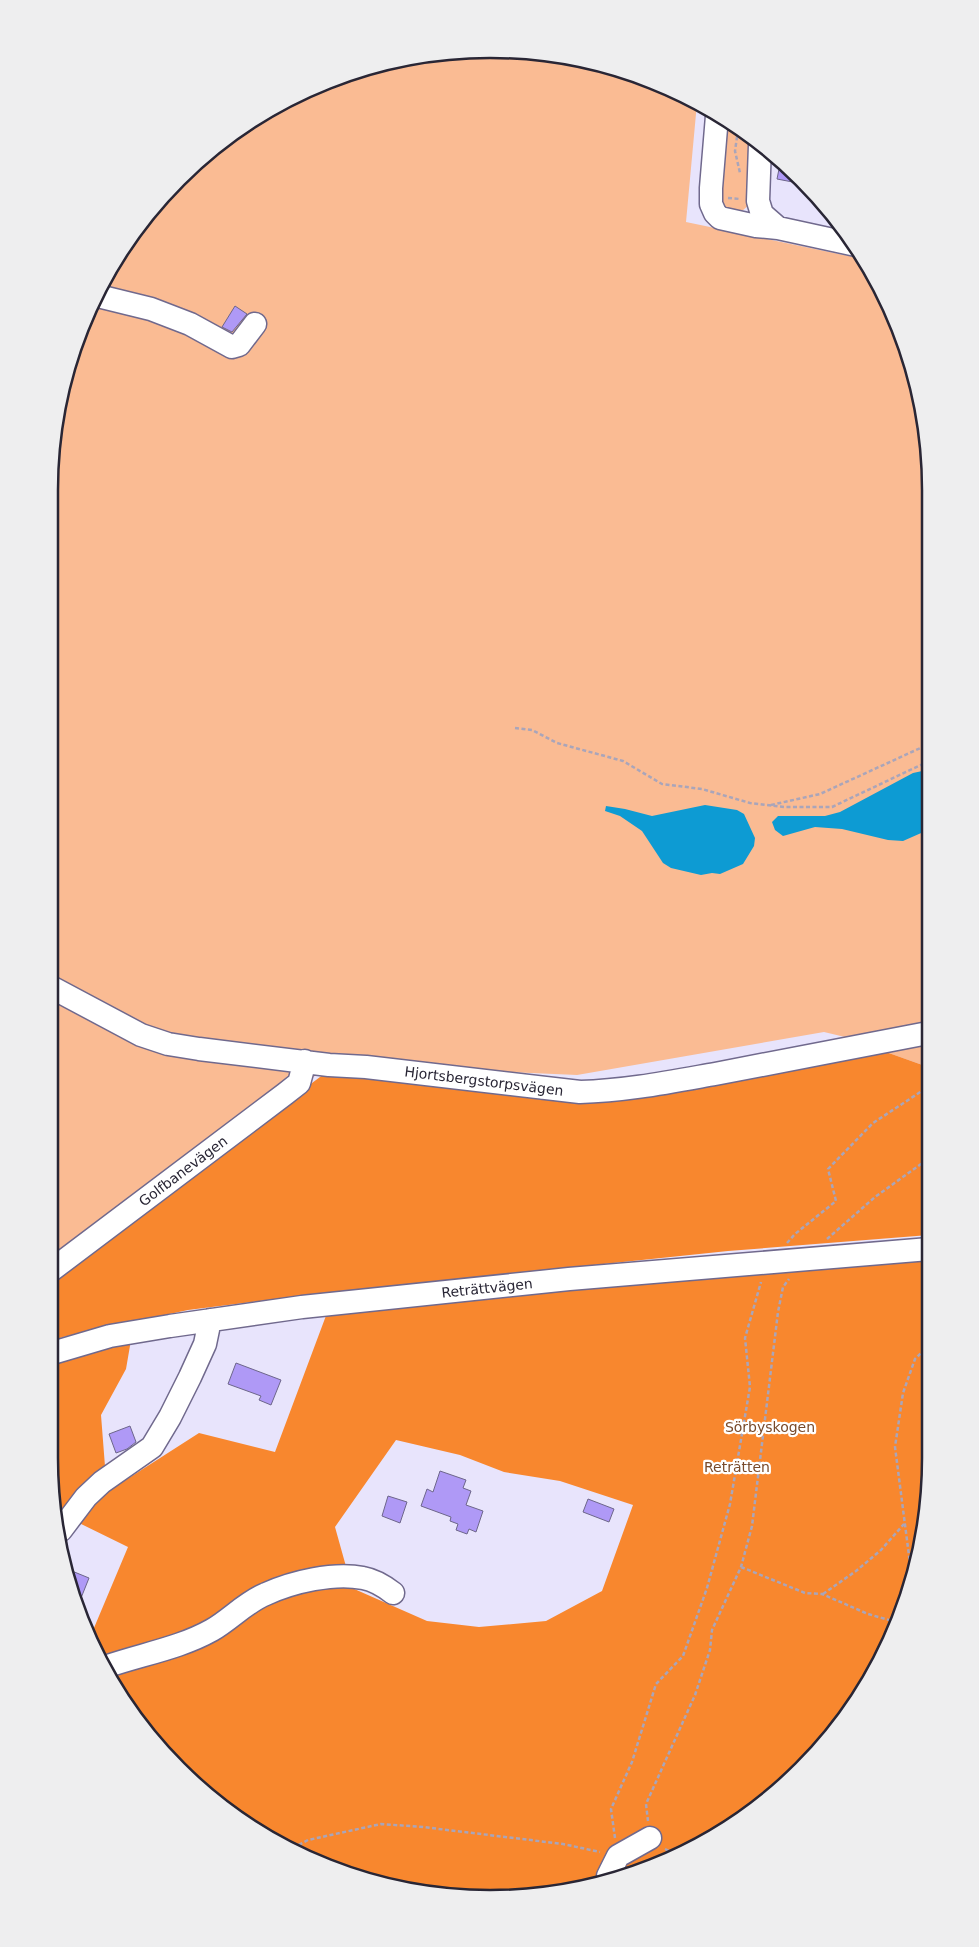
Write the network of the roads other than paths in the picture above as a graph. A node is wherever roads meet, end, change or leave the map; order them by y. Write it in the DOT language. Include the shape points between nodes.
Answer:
graph roads {
  1 [pos="716,122"];
  2 [pos="760,153"];
  3 [pos="758,201"];
  4 [pos="739,222"];
  5 [pos="778,228"];
  6 [pos="844,242"];
  7 [pos="102,297"];
  8 [pos="255,324"];
  9 [pos="58,991"];
  10 [pos="922,1034"];
  11 [pos="305,1061"];
  12 [pos="922,1250"];
  13 [pos="58,1265"];
  14 [pos="210,1320"];
  15 [pos="58,1351"];
  16 [pos="63,1527"];
  17 [pos="393,1593"];
  18 [pos="110,1665"];
  19 [pos="650,1838"];
  20 [pos="610,1872"];
  1 -- 4 [label="street" via="711,204 720,218"];
  2 -- 3 [label="street"];
  3 -- 4 [label="street" via="753,212"];
  3 -- 5 [label="street" via="762,214"];
  4 -- 5 [label="street"];
  5 -- 6 [label="street"];
  7 -- 8 [label="street" via="151,309 190,324 232,347 239,345"];
  9 -- 11 [label="street, Hjortsbergstorpsvägen" via="142,1035 168,1044"];
  10 -- 11 [label="street, Hjortsbergstorpsvägen" via="799,1059 606,1091 580,1092"];
  11 -- 13 [label="street, Golfbanevägen" via="299,1082 292,1088"];
  12 -- 14 [label="street, Reträttvägen" via="569,1279"];
  14 -- 15 [label="street, Reträttvägen" via="110,1336"];
  14 -- 16 [label="street" via="205,1344 190,1377 152,1447 102,1482"];
  17 -- 18 [label="street" via="362,1577 332,1576 295,1584 265,1594 212,1630 175,1646"];
  19 -- 20 [label="street" via="618,1856"];
}
